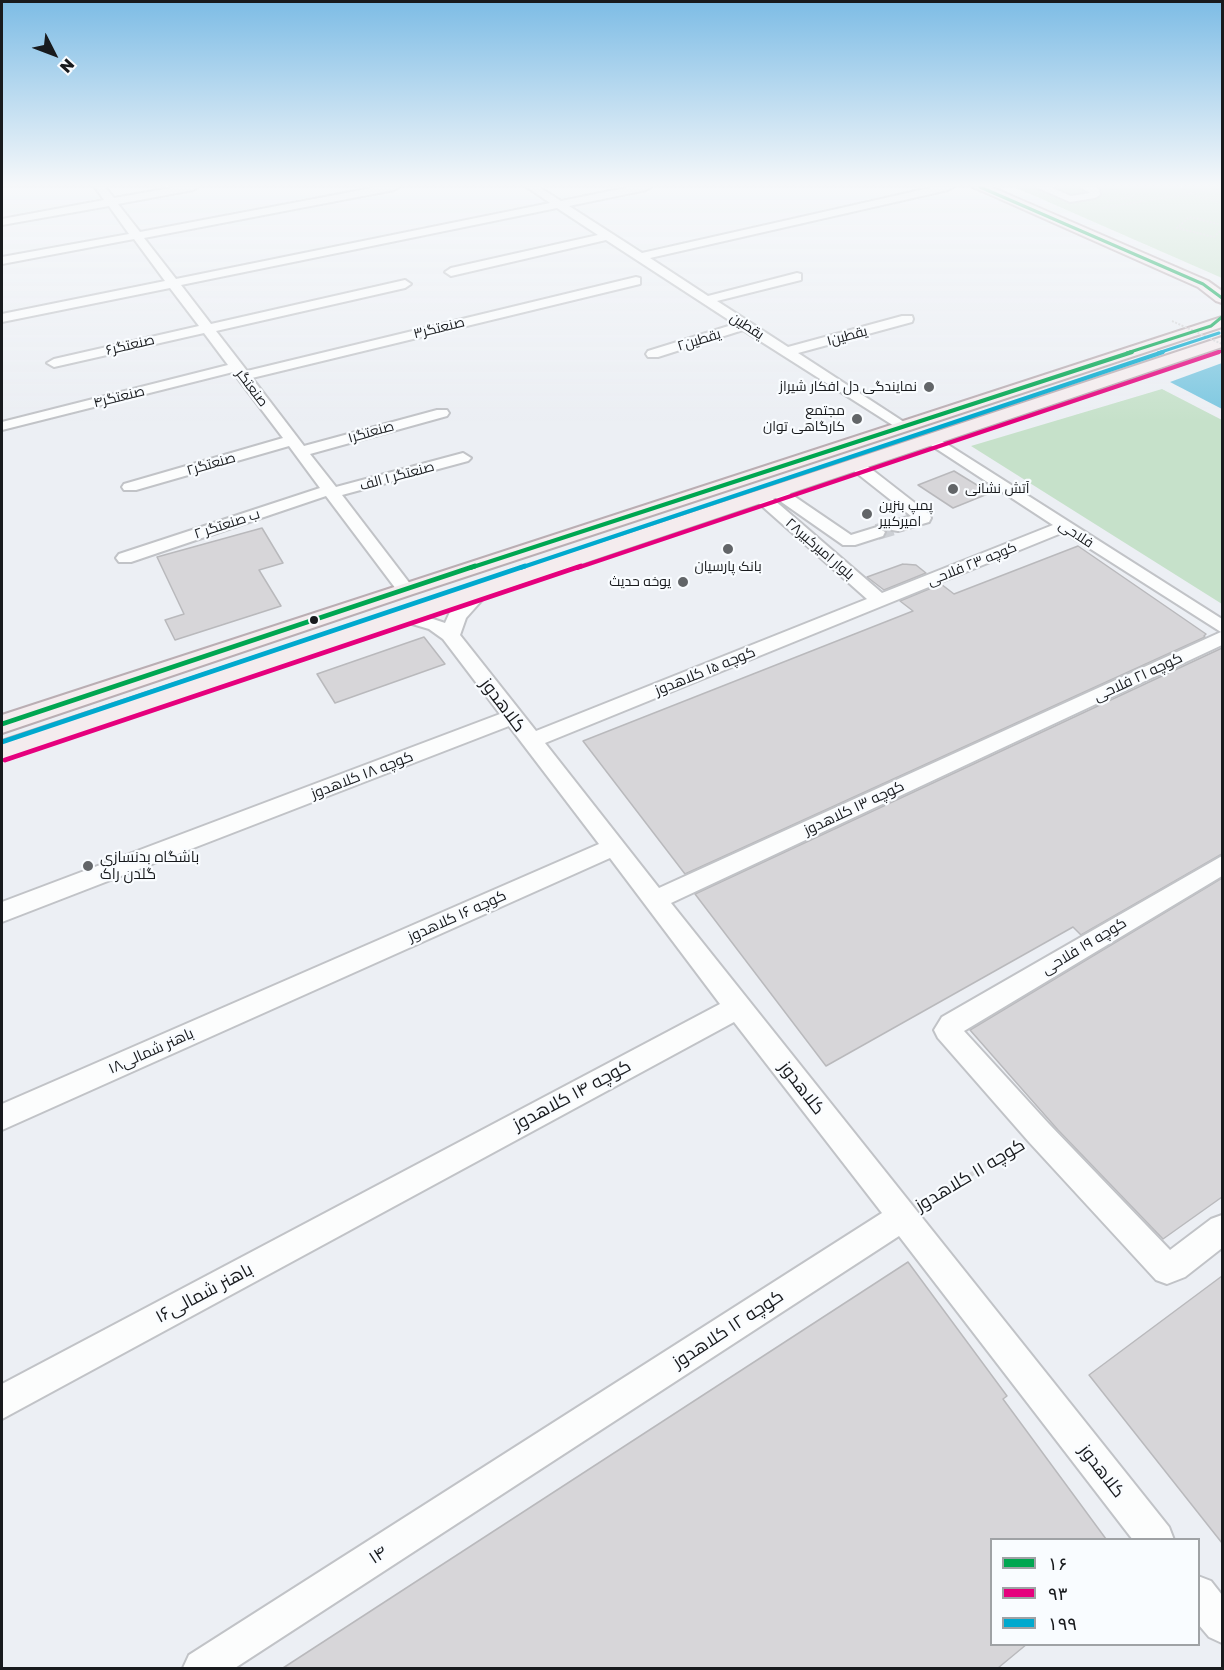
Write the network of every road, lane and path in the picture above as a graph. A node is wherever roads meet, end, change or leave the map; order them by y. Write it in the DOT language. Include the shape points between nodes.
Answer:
graph roads {
  1 [pos="159,265"];
  2 [pos="264,265"];
  3 [pos="482,265"];
  4 [pos="651,265"];
  5 [pos="1172,265"];
  6 [pos="1177,265"];
  7 [pos="451,272"];
  8 [pos="797,277"];
  9 [pos="636,281"];
  10 [pos="1217,283"];
  11 [pos="173,284"];
  12 [pos="405,284"];
  13 [pos="1222,298"];
  14 [pos="706,300"];
  15 [pos="2,318"];
  16 [pos="907,319"];
  17 [pos="1172,321"];
  18 [pos="745,326"];
  19 [pos="206,327"];
  20 [pos="1221,330"];
  21 [pos="787,352"];
  22 [pos="652,354"];
  23 [pos="54,363"];
  24 [pos="239,371"];
  25 [pos="442,413"];
  26 [pos="2,426"];
  27 [pos="902,427"];
  28 [pos="931,439"];
  29 [pos="296,446"];
  30 [pos="463,458"];
  31 [pos="855,464"];
  32 [pos="130,487"];
  33 [pos="331,492"];
  34 [pos="768,494"];
  35 [pos="898,526"];
  36 [pos="1065,526"];
  37 [pos="877,532"];
  38 [pos="125,558"];
  39 [pos="405,589"];
  40 [pos="481,591"];
  41 [pos="880,601"];
  42 [pos="406,616"];
  43 [pos="1222,627"];
  44 [pos="450,635"];
  45 [pos="1222,638"];
  46 [pos="159,671"];
  47 [pos="168,695"];
  48 [pos="1053,716"];
  49 [pos="513,717"];
  50 [pos="2,724"];
  51 [pos="531,741"];
  52 [pos="2,751"];
  53 [pos="614,847"];
  54 [pos="1222,865"];
  55 [pos="655,900"];
  56 [pos="2,912"];
  57 [pos="301,985"];
  58 [pos="738,1006"];
  59 [pos="2,1117"];
  60 [pos="1039,1133"];
  61 [pos="406,1184"];
  62 [pos="902,1217"];
  63 [pos="1222,1230"];
  64 [pos="2,1402"];
  65 [pos="554,1441"];
  66 [pos="1155,1538"];
  67 [pos="1200,1596"];
  68 [pos="1222,1624"];
  69 [pos="202,1668"];
  1 -- 11 [label="street, صنعتگر"];
  2 -- 11 [label="street"];
  3 -- 7 [label="street"];
  4 -- 14 [label="street, یقطین"];
  5 -- 10 [label="main road"];
  6 -- 10 [label="main road"];
  8 -- 14 [label="street"];
  9 -- 24 [label="street, صنعتگر۳"];
  10 -- 13 [label="main road"];
  11 -- 15 [label="street"];
  11 -- 19 [label="street, صنعتگر"];
  12 -- 19 [label="street, صنعتگر۶"];
  14 -- 18 [label="street, یقطین"];
  16 -- 21 [label="street, یقطین۱"];
  17 -- 20 [label="path, bridge"];
  18 -- 21 [label="street, یقطین"];
  18 -- 22 [label="street, یقطین۲"];
  19 -- 23 [label="street, صنعتگر۶"];
  19 -- 24 [label="street, صنعتگر"];
  20 -- 27 [label="main road"];
  20 -- 28 [label="main road"];
  21 -- 27 [label="street, یقطین"];
  24 -- 26 [label="street, صنعتگر۴"];
  24 -- 29 [label="street, صنعتگر"];
  25 -- 29 [label="street, صنعتگر۱"];
  27 -- 39 [label="main road"];
  28 -- 31 [label="main road"];
  28 -- 36 [label="street, فلاحی"];
  29 -- 32 [label="street, صنعتگر۲"];
  29 -- 33 [label="street, صنعتگر"];
  30 -- 33 [label="street, صنعتگر ۱ الف"];
  31 -- 34 [label="main road"];
  31 -- 35 [label="street" via="923,518"];
  33 -- 38 [label="street, ۲ ب صنعتگر"];
  33 -- 39 [label="street, صنعتگر"];
  34 -- 37 [label="street" via="849,541"];
  34 -- 40 [label="main road"];
  34 -- 41 [label="street, ۲۸بلوار امیرکبیر"];
  36 -- 41 [label="street, کوچه ۲۳ فلاحی"];
  36 -- 43 [label="street, فلاحی"];
  39 -- 46 [label="main road"];
  40 -- 42 [label="main road"];
  40 -- 44 [label="street" via="457,616"];
  41 -- 51 [label="street, کوچه ۱۵ کلاهدوز"];
  42 -- 44 [label="street, کلاهدوز" via="436,625"];
  42 -- 47 [label="main road"];
  44 -- 49 [label="street, کلاهدوز"];
  45 -- 48 [label="street, کوچه ۲۱ فلاحی"];
  46 -- 47 [label="main road"];
  46 -- 50 [label="main road"];
  47 -- 52 [label="main road"];
  48 -- 55 [label="street, کوچه ۱۳ کلاهدوز"];
  49 -- 51 [label="street, کلاهدوز"];
  49 -- 56 [label="street, کوچه ۱۸ کلاهدوز"];
  51 -- 53 [label="street, کلاهدوز"];
  53 -- 55 [label="street, کلاهدوز"];
  53 -- 57 [label="street, کوچه ۱۶ کلاهدوز"];
  54 -- 60 [label="street, کوچه ۱۹ فلاحی" via="947,1030"];
  55 -- 58 [label="street, کلاهدوز"];
  57 -- 59 [label="street, باهنر شمالی۱۸"];
  58 -- 61 [label="street, کوچه ۱۴ کلاهدوز"];
  58 -- 62 [label="street, کلاهدوز"];
  60 -- 62 [label="path, کوچه ۱۱ کلاهدوز"];
  60 -- 63 [label="street" via="1167,1269"];
  61 -- 64 [label="street, باهنر شمالی۱۶"];
  62 -- 65 [label="street, کوچه ۱۲ کلاهدوز"];
  62 -- 66 [label="street, کلاهدوز"];
  65 -- 69 [label="street, ۱۴"];
  67 -- 68 [label="street"];
}
